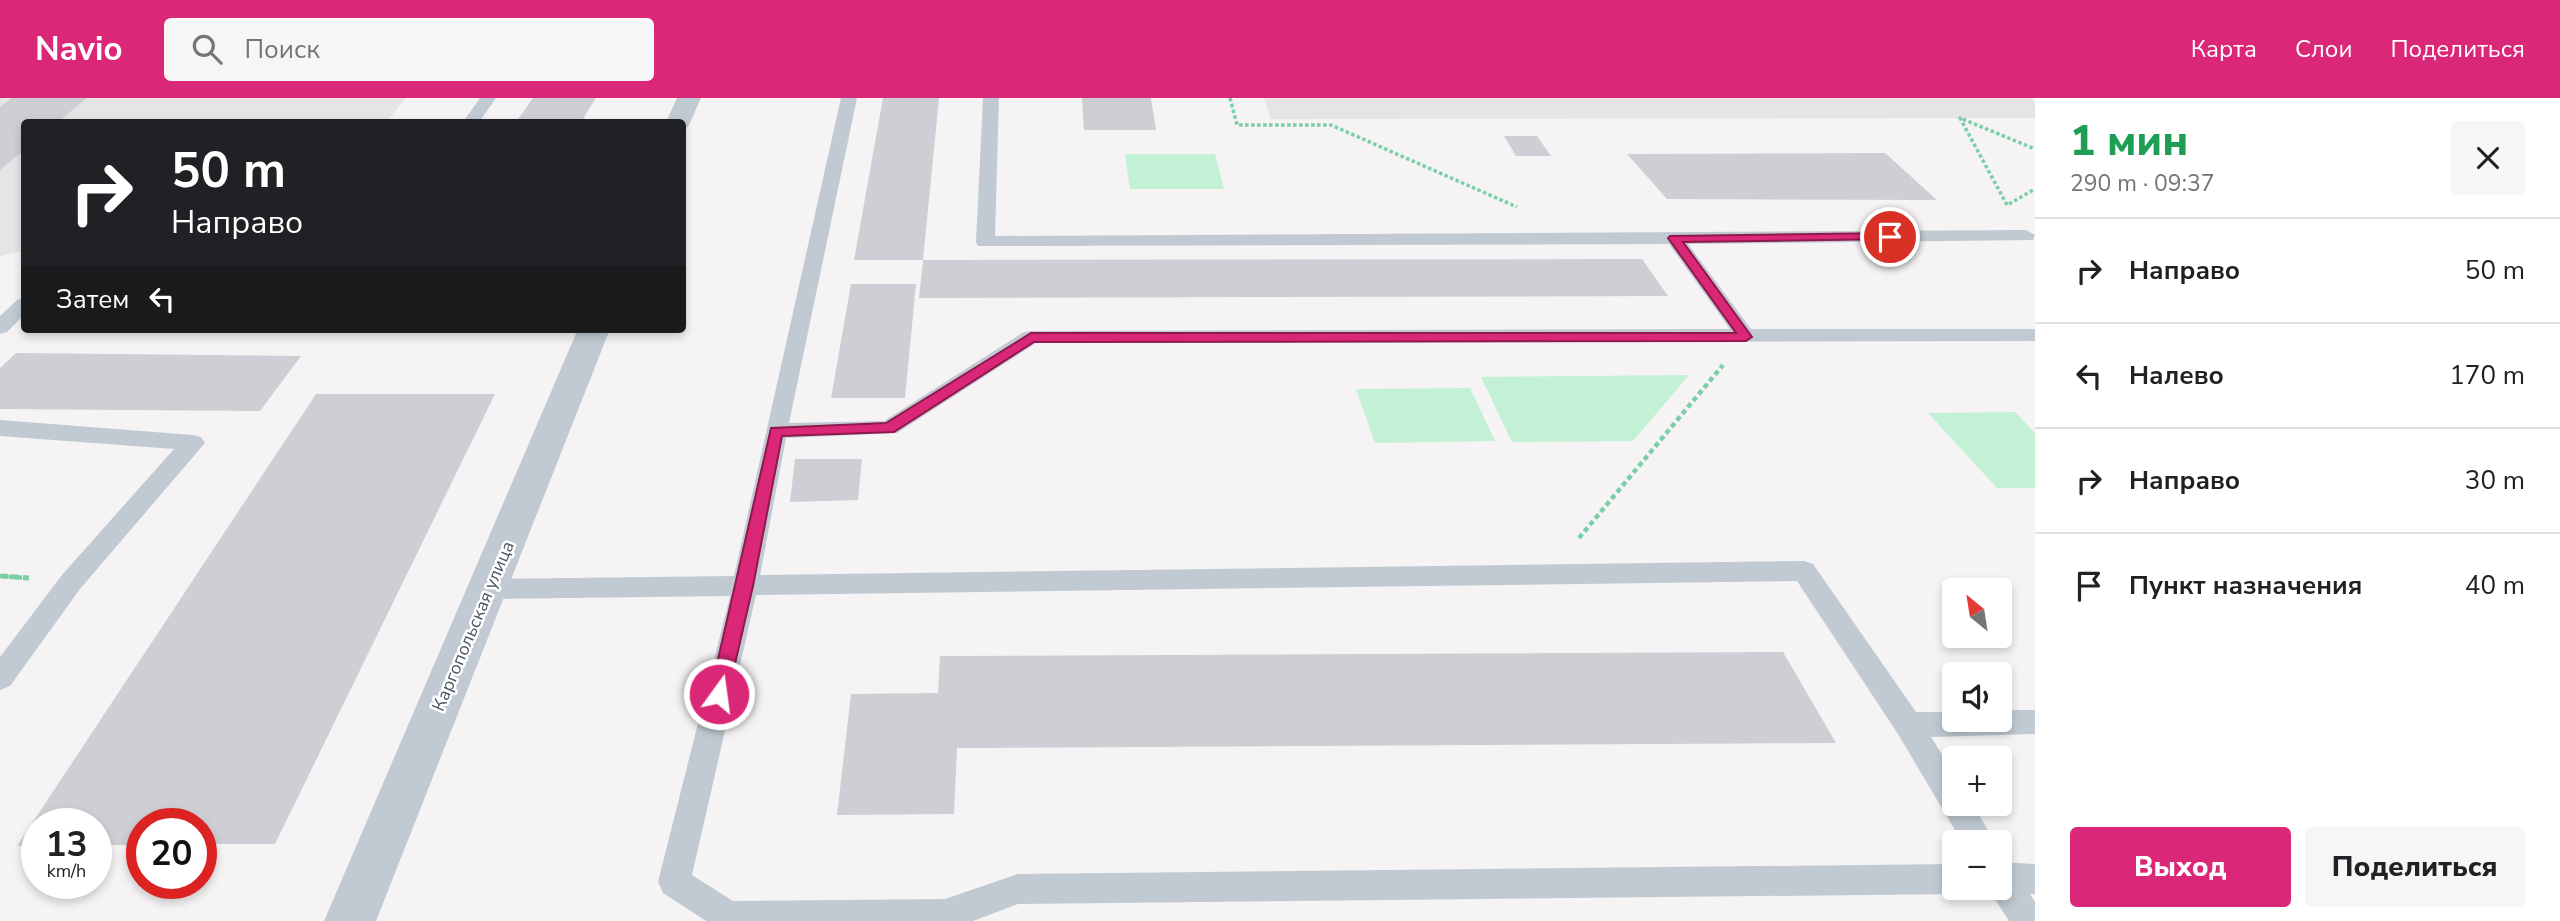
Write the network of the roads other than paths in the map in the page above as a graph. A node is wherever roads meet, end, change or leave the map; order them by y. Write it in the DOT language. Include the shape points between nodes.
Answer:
graph roads {
  1 [pos="488,98"];
  2 [pos="689,98"];
  3 [pos="849,98"];
  4 [pos="991,98"];
  5 [pos="473,119"];
  6 [pos="680,119"];
  7 [pos="1674,238"];
  8 [pos="2032,239"];
  9 [pos="21,307"];
  10 [pos="0,328"];
  11 [pos="592,333"];
  12 [pos="2035,335"];
  13 [pos="1746,337"];
  14 [pos="0,428"];
  15 [pos="776,431"];
  16 [pos="745,586"];
  17 [pos="489,589"];
  18 [pos="0,677"];
  19 [pos="2035,722"];
  20 [pos="1908,726"];
  21 [pos="1942,782"];
  22 [pos="2012,878"];
  23 [pos="1942,879"];
  24 [pos="2035,879"];
  25 [pos="2012,896"];
  26 [pos="945,918"];
  27 [pos="349,921"];
  28 [pos="2028,921"];
  1 -- 5 [label="lane"];
  2 -- 6 [label="street"];
  3 -- 15 [label="lane"];
  4 -- 7 [label="lane" via="985,242"];
  7 -- 8 [label="lane"];
  7 -- 13 [label="lane"];
  9 -- 10 [label="lane"];
  11 -- 17 [label="street, Каргопольская улица"];
  12 -- 13 [label="lane"];
  13 -- 15 [label="lane" via="1031,337 889,428"];
  14 -- 18 [label="lane" via="193,443 71,582"];
  15 -- 16 [label="lane"];
  16 -- 17 [label="lane"];
  16 -- 20 [label="lane" via="1804,571"];
  16 -- 26 [label="lane" via="674,882 729,918"];
  17 -- 27 [label="street, Каргопольская улица"];
  19 -- 20 [label="lane"];
  20 -- 21 [label="lane"];
  22 -- 24 [label="lane"];
  23 -- 26 [label="lane" via="1018,889"];
  25 -- 28 [label="lane"];
}
